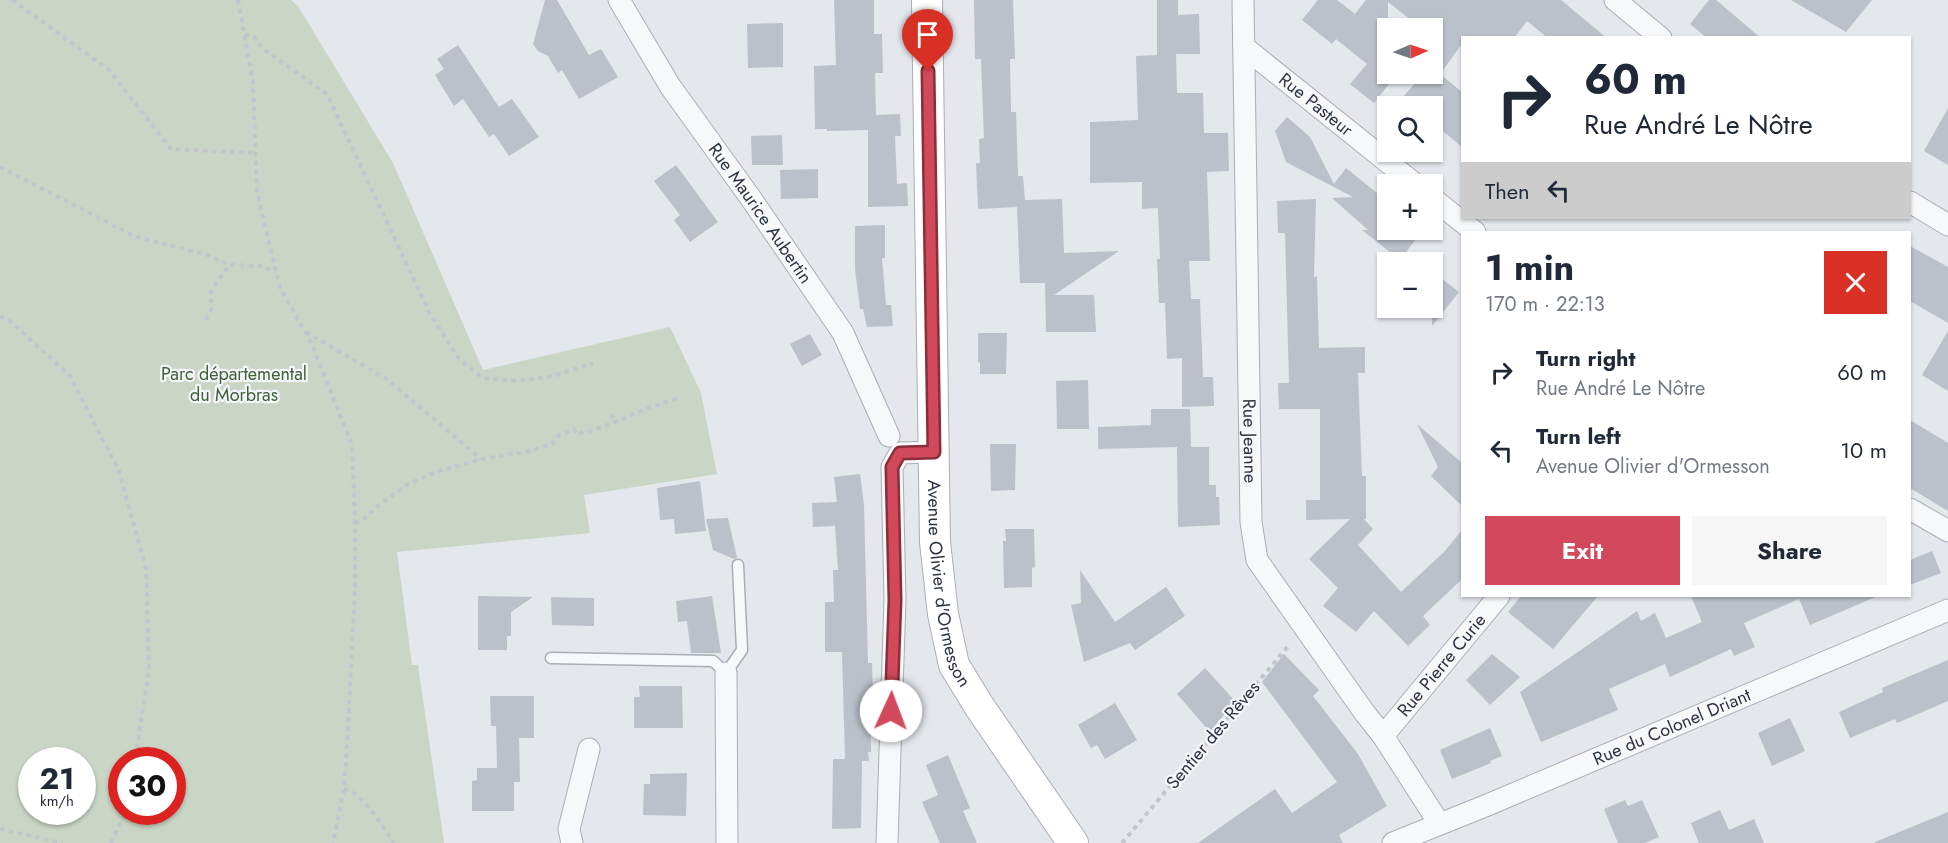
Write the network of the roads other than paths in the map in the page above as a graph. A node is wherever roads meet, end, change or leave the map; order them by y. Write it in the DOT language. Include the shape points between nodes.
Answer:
graph roads {
  1 [pos="619,0"];
  2 [pos="927,0"];
  3 [pos="1243,0"];
  4 [pos="1615,0"];
  5 [pos="1659,36"];
  6 [pos="1244,47"];
  7 [pos="1403,174"];
  8 [pos="1911,203"];
  9 [pos="1443,207"];
  10 [pos="1948,225"];
  11 [pos="1474,231"];
  12 [pos="889,436"];
  13 [pos="934,452"];
  14 [pos="1911,510"];
  15 [pos="1948,531"];
  16 [pos="738,565"];
  17 [pos="1498,597"];
  18 [pos="1948,610"];
  19 [pos="550,658"];
  20 [pos="726,673"];
  21 [pos="1383,736"];
  22 [pos="589,749"];
  23 [pos="1440,823"];
  24 [pos="572,843"];
  25 [pos="727,843"];
  26 [pos="886,843"];
  27 [pos="1073,843"];
  28 [pos="1393,843"];
  1 -- 12 [label="street, Rue Maurice Aubertin" via="670,86 843,333"];
  2 -- 13 [label="main road, Avenue Olivier d'Ormesson"];
  3 -- 6 [label="street, Rue Jeanne"];
  4 -- 5 [label="street"];
  6 -- 7 [label="street, Rue Pasteur"];
  6 -- 21 [label="street, Rue Jeanne" via="1251,522 1257,560"];
  8 -- 10 [label="street"];
  9 -- 11 [label="street"];
  13 -- 26 [label="street" via="900,453 892,467 895,600"];
  13 -- 27 [label="main road, Avenue Olivier d'Ormesson" via="935,542 943,614 954,665"];
  14 -- 15 [label="street"];
  16 -- 20 [label="lane" via="742,650"];
  17 -- 21 [label="street, Rue Pierre Curie"];
  18 -- 23 [label="street, Rue du Colonel Driant"];
  19 -- 20 [label="lane" via="712,661"];
  20 -- 25 [label="street"];
  21 -- 23 [label="street, Rue Jeanne"];
  22 -- 24 [label="street" via="569,830"];
  23 -- 28 [label="street, Rue du Colonel Driant"];
}
